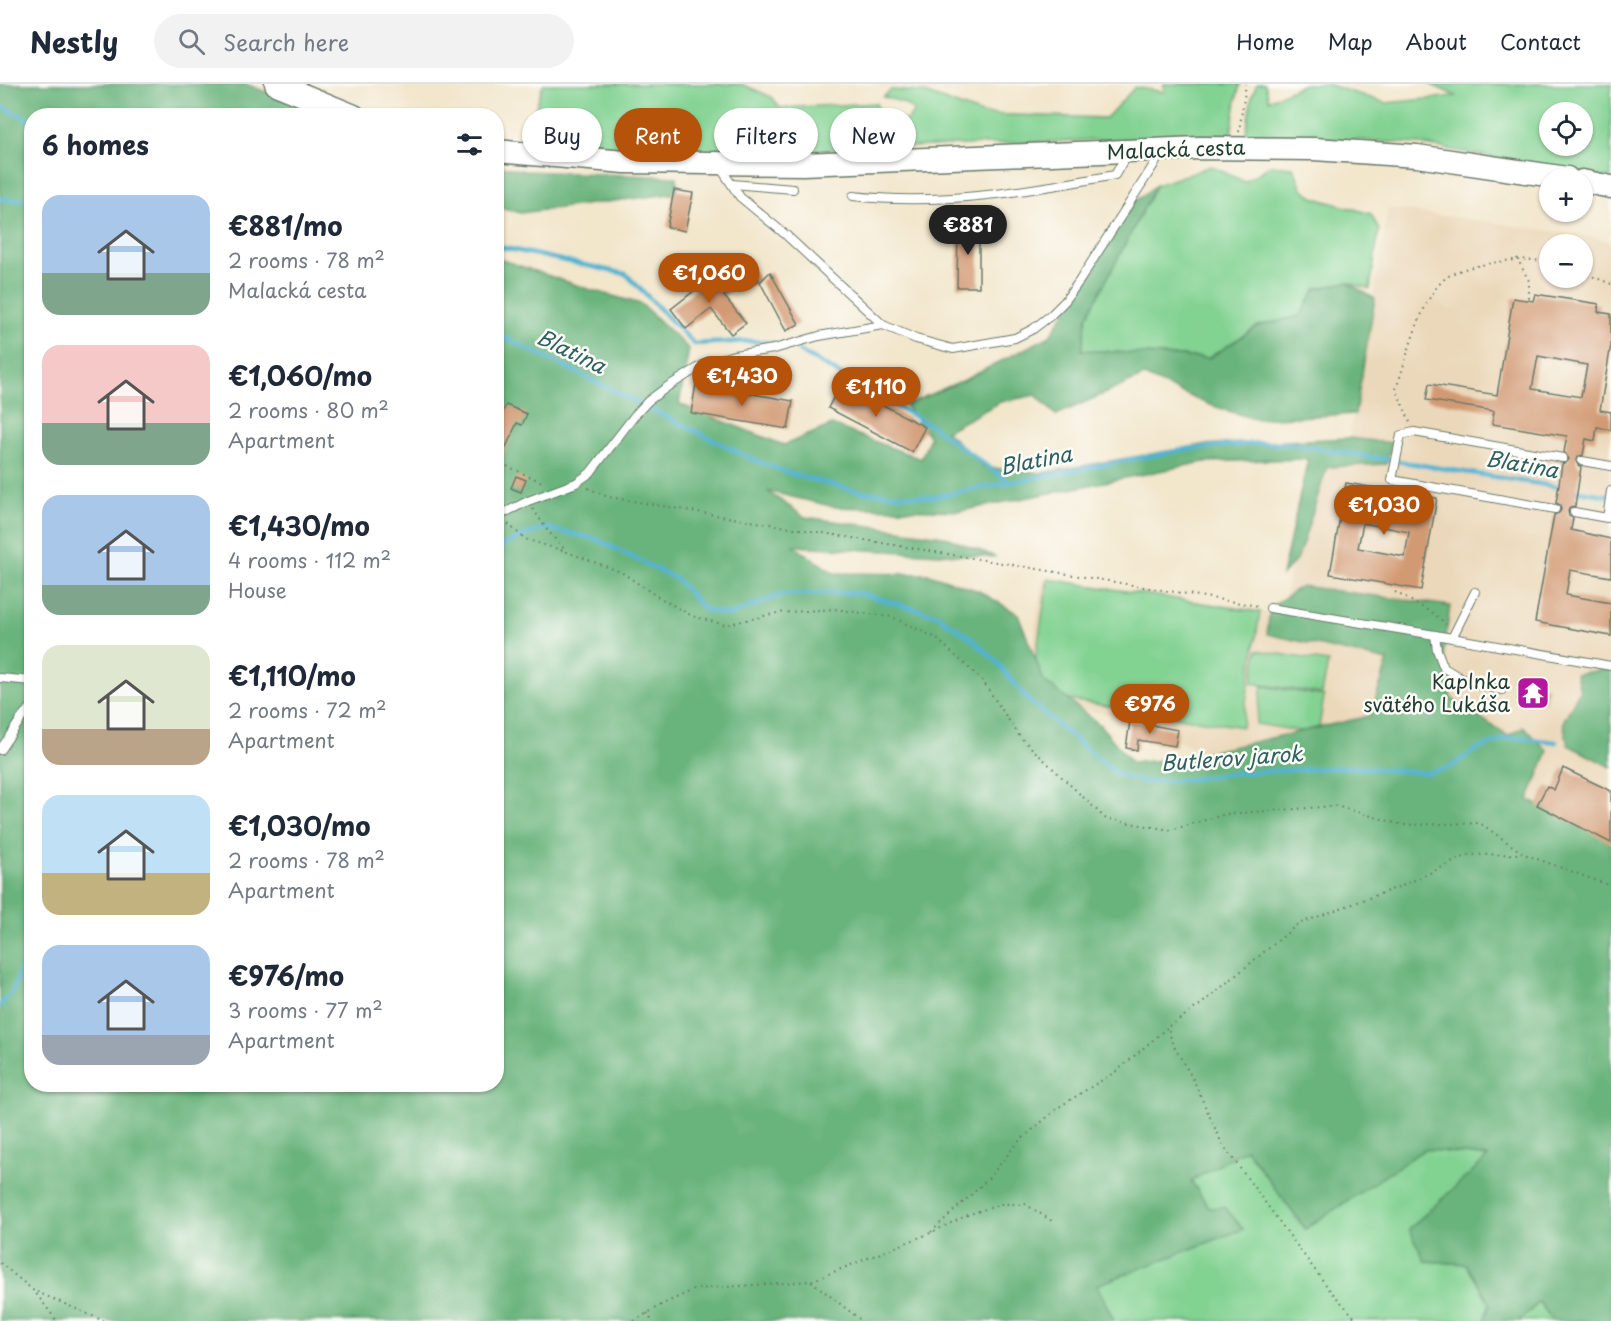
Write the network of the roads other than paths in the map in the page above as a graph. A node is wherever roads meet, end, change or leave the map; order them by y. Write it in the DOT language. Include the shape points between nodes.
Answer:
graph roads {
  1 [pos="276,84"];
  2 [pos="334,108"];
  3 [pos="1164,150"];
  4 [pos="1129,151"];
  5 [pos="504,152"];
  6 [pos="718,164"];
  7 [pos="1539,174"];
  8 [pos="732,184"];
  9 [pos="1593,184"];
  10 [pos="1611,187"];
  11 [pos="793,189"];
  12 [pos="853,196"];
  13 [pos="883,325"];
  14 [pos="1563,458"];
  15 [pos="1582,461"];
  16 [pos="1611,466"];
  17 [pos="1611,490"];
  18 [pos="1555,509"];
  19 [pos="1574,512"];
  20 [pos="504,514"];
  21 [pos="1474,592"];
  22 [pos="1270,608"];
  23 [pos="1435,635"];
  24 [pos="1454,635"];
  25 [pos="1611,666"];
  26 [pos="0,678"];
  27 [pos="24,680"];
  28 [pos="1502,690"];
  29 [pos="24,714"];
  30 [pos="0,750"];
  1 -- 2 [label="main road"];
  3 -- 4 [label="main road, Malacká cesta"];
  3 -- 7 [label="main road, Malacká cesta" via="1314,149 1417,156"];
  3 -- 13 [label="lane" via="1065,301 1033,329 1015,338 953,349"];
  4 -- 6 [label="main road, Malacká cesta"];
  4 -- 12 [label="lane" via="1115,175 1024,191 949,199"];
  5 -- 6 [label="main road, Malacká cesta" via="625,162"];
  6 -- 8 [label="lane"];
  8 -- 11 [label="lane"];
  8 -- 13 [label="lane" via="741,197"];
  9 -- 10 [label="main road"];
  13 -- 20 [label="lane" via="706,363 648,401 590,473 576,483"];
  14 -- 18 [label="lane" via="1414,432 1401,435 1392,480"];
  15 -- 16 [label="lane"];
  17 -- 19 [label="lane" via="1607,518"];
  21 -- 24 [label="lane"];
  22 -- 23 [label="lane"];
  23 -- 24 [label="lane"];
  23 -- 28 [label="lane" via="1444,668 1469,683"];
  24 -- 25 [label="lane"];
  26 -- 27 [label="lane"];
  29 -- 30 [label="lane"];
}
